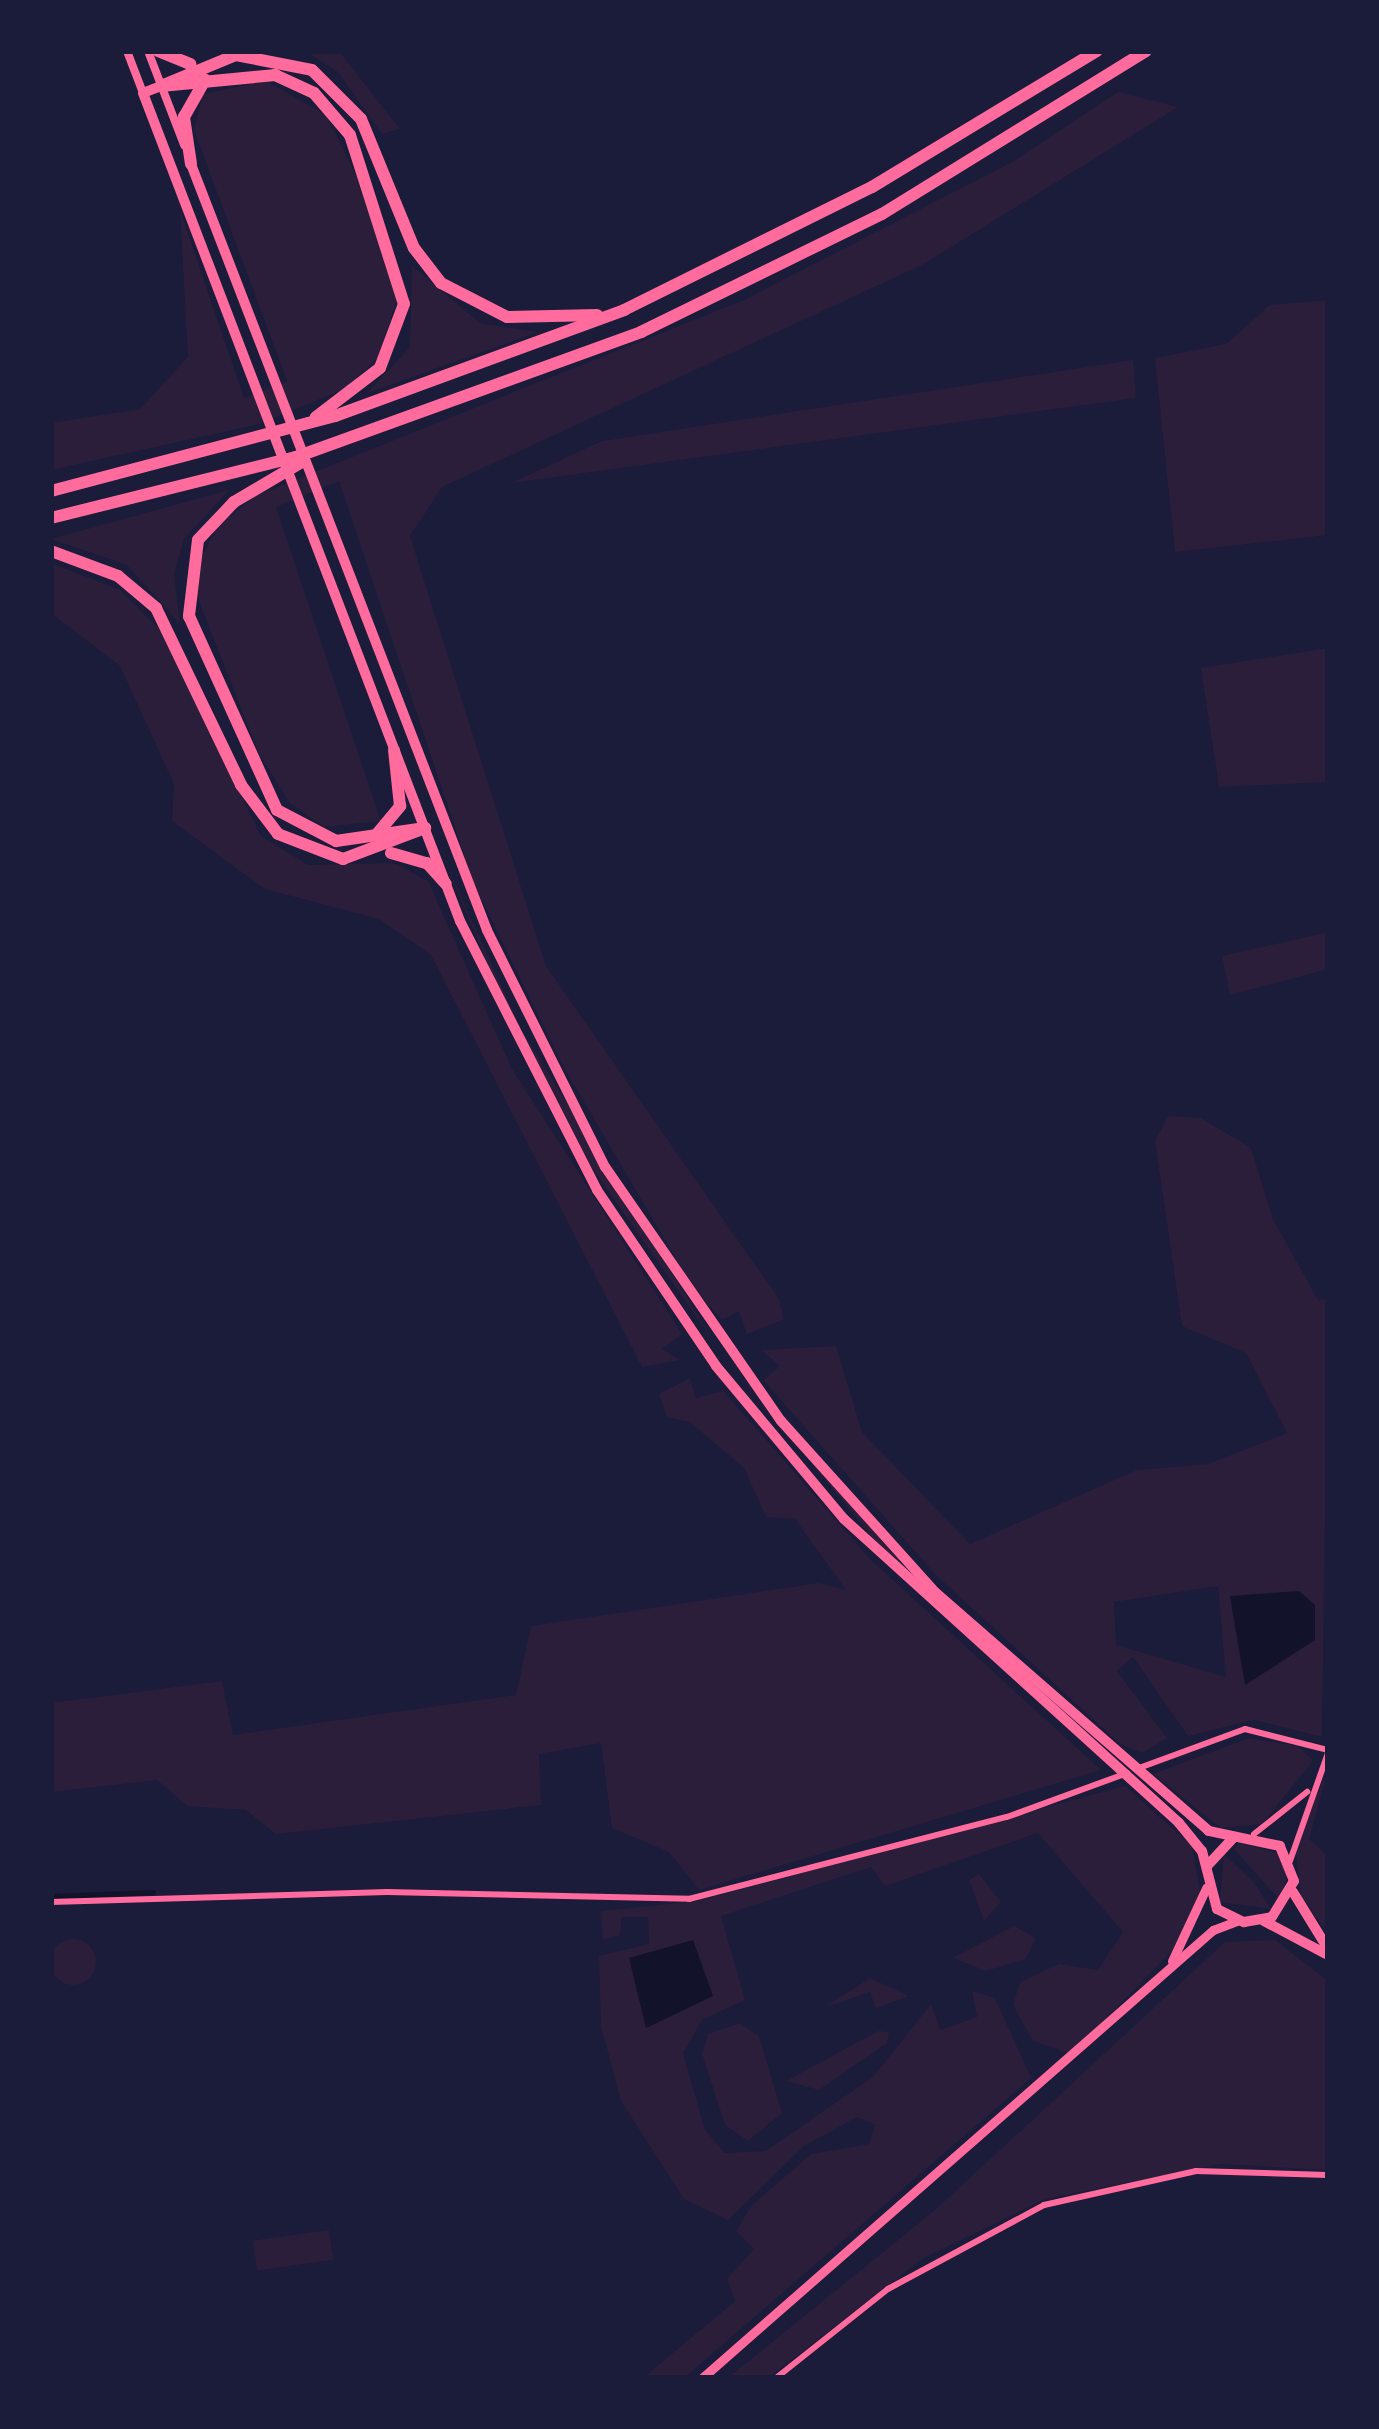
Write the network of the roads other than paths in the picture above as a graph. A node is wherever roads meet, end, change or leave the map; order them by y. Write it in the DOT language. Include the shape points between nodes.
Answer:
graph roads {
  1 [pos="127,51"];
  2 [pos="148,51"];
  3 [pos="158,51"];
  4 [pos="1097,51"];
  5 [pos="1146,51"];
  6 [pos="198,64"];
  7 [pos="206,80"];
  8 [pos="161,86"];
  9 [pos="143,93"];
  10 [pos="191,164"];
  11 [pos="624,310"];
  12 [pos="299,428"];
  13 [pos="343,442"];
  14 [pos="51,491"];
  15 [pos="51,518"];
  16 [pos="51,550"];
  17 [pos="394,750"];
  18 [pos="444,820"];
  19 [pos="425,828"];
  20 [pos="370,839"];
  21 [pos="378,854"];
  22 [pos="446,884"];
  23 [pos="1328,1751"];
  24 [pos="1309,1790"];
  25 [pos="1254,1834"];
  26 [pos="1237,1835"];
  27 [pos="1290,1861"];
  28 [pos="1205,1871"];
  29 [pos="1293,1887"];
  30 [pos="1206,1888"];
  31 [pos="51,1902"];
  32 [pos="1237,1921"];
  33 [pos="1261,1921"];
  34 [pos="1328,1952"];
  35 [pos="1162,1976"];
  36 [pos="1328,2175"];
  37 [pos="702,2378"];
  38 [pos="776,2378"];
  1 -- 9 [label="street"];
  2 -- 8 [label="street"];
  3 -- 6 [label="highway"];
  4 -- 11 [label="highway" via="819,215"];
  5 -- 13 [label="highway" via="980,159 764,275"];
  6 -- 8 [label="highway"];
  6 -- 11 [label="highway" via="274,56 334,86 361,119 414,248 473,305 526,319"];
  7 -- 8 [label="highway"];
  7 -- 10 [label="highway" via="184,117"];
  7 -- 12 [label="highway" via="275,75 328,104 350,135 397,262 404,304 392,352"];
  8 -- 9 [label="main road"];
  8 -- 10 [label="street"];
  9 -- 17 [label="main road"];
  10 -- 18 [label="main road"];
  11 -- 12 [label="highway"];
  12 -- 14 [label="highway"];
  13 -- 15 [label="highway"];
  13 -- 20 [label="highway" via="223,512 198,540 186,594 278,810 317,836"];
  16 -- 21 [label="highway" via="118,576 156,608 241,785 278,834 329,858"];
  17 -- 19 [label="main road"];
  17 -- 20 [label="highway" via="400,806"];
  18 -- 19 [label="main road"];
  18 -- 26 [label="main road" via="564,1090 732,1358 913,1569 1209,1832"];
  19 -- 20 [label="highway"];
  19 -- 21 [label="highway"];
  19 -- 22 [label="main road"];
  21 -- 22 [label="highway" via="414,856"];
  22 -- 28 [label="main road" via="570,1143 724,1377 906,1583 1198,1845"];
  23 -- 24 [label="street"];
  23 -- 31 [label="street" via="1285,1732 1231,1731 1007,1817 688,1899 387,1892"];
  24 -- 25 [label="street"];
  24 -- 27 [label="street"];
  25 -- 26 [label="main road"];
  25 -- 27 [label="main road"];
  26 -- 28 [label="main road"];
  27 -- 29 [label="main road"];
  28 -- 30 [label="main road"];
  29 -- 33 [label="main road"];
  29 -- 34 [label="main road"];
  30 -- 32 [label="main road"];
  30 -- 35 [label="main road"];
  32 -- 33 [label="main road"];
  32 -- 35 [label="main road"];
  33 -- 34 [label="main road"];
  35 -- 37 [label="main road"];
  36 -- 38 [label="street" via="1196,2171 1044,2205 903,2279"];
}
